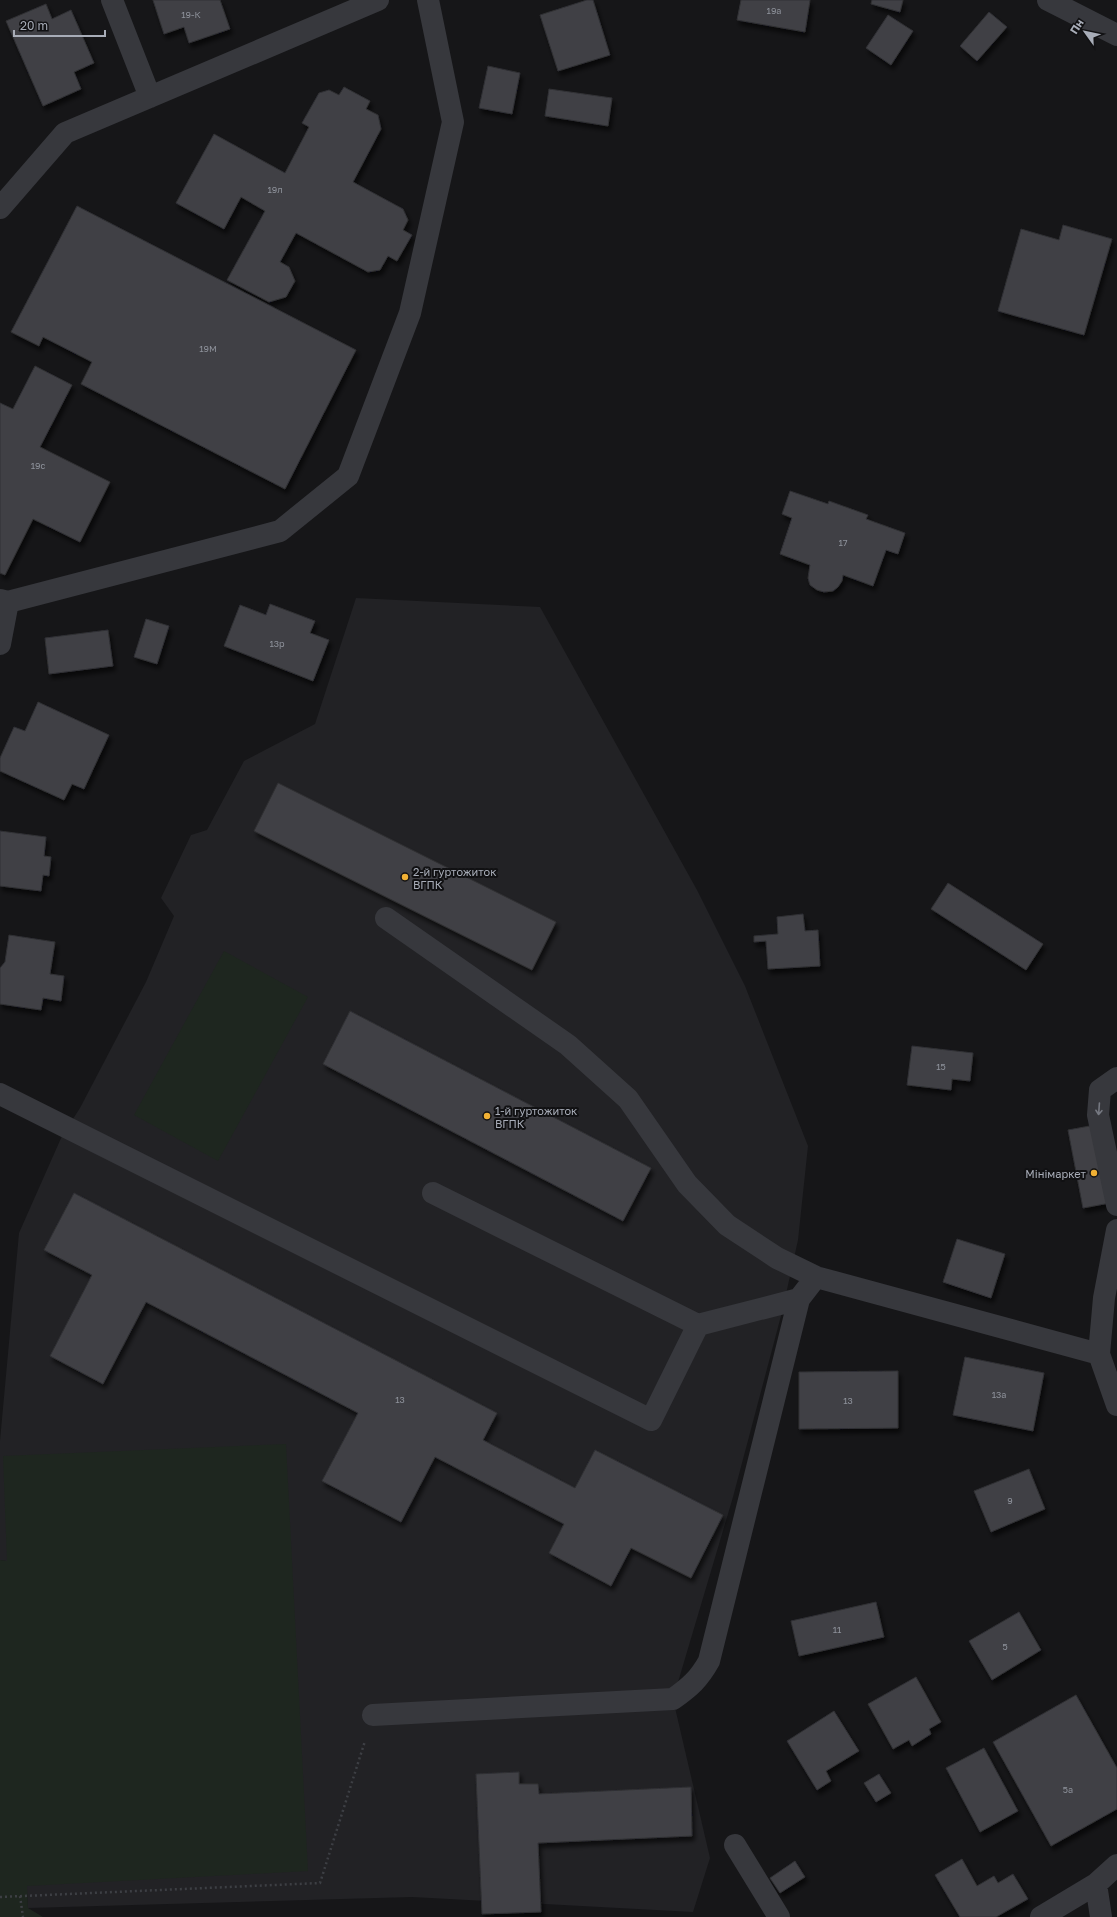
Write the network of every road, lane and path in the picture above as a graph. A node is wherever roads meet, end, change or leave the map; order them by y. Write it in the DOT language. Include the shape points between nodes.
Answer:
graph roads {
  1 [pos="112,0"];
  2 [pos="378,0"];
  3 [pos="428,0"];
  4 [pos="1048,0"];
  5 [pos="1117,35"];
  6 [pos="150,97"];
  7 [pos="0,208"];
  8 [pos="4,601"];
  9 [pos="0,644"];
  10 [pos="386,918"];
  11 [pos="1117,1078"];
  12 [pos="0,1094"];
  13 [pos="433,1193"];
  14 [pos="1117,1205"];
  15 [pos="1117,1230"];
  16 [pos="816,1277"];
  17 [pos="799,1299"];
  18 [pos="698,1325"];
  19 [pos="1099,1354"];
  20 [pos="1117,1405"];
  21 [pos="373,1715"];
  22 [pos="735,1845"];
  23 [pos="1117,1865"];
  24 [pos="1096,1884"];
  25 [pos="20,1896"];
  26 [pos="0,1897"];
  27 [pos="23,1917"];
  28 [pos="779,1917"];
  29 [pos="1041,1917"];
  30 [pos="1101,1917"];
  1 -- 6 [label="street"];
  2 -- 6 [label="street"];
  3 -- 8 [label="street" via="453,122 410,313 348,476 280,532"];
  4 -- 5 [label="street"];
  6 -- 7 [label="street" via="65,133"];
  8 -- 9 [label="street"];
  10 -- 16 [label="street" via="568,1045 628,1099 687,1184 727,1224 777,1258"];
  11 -- 14 [label="street, one-way" via="1100,1090 1098,1115"];
  12 -- 18 [label="street" via="651,1420"];
  13 -- 18 [label="street"];
  15 -- 19 [label="street" via="1104,1298"];
  16 -- 17 [label="street"];
  16 -- 19 [label="street"];
  17 -- 18 [label="street"];
  17 -- 21 [label="street" via="709,1661 701,1676 689,1688 673,1699"];
  19 -- 20 [label="street"];
  21 -- 25 [label="path" via="320,1883"];
  22 -- 28 [label="street"];
  23 -- 24 [label="street"];
  24 -- 29 [label="street"];
  24 -- 30 [label="street"];
  25 -- 26 [label="path"];
  25 -- 27 [label="path"];
}
